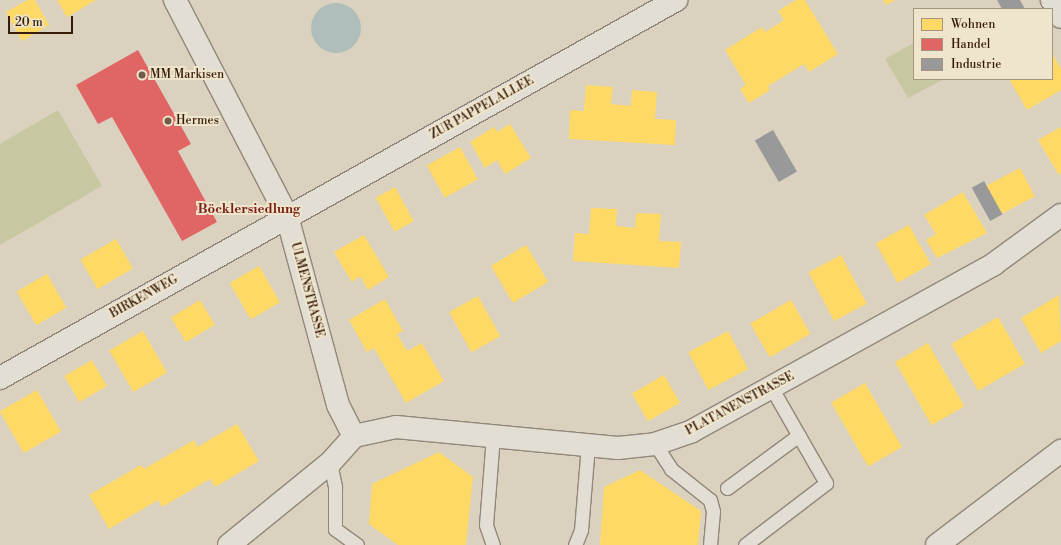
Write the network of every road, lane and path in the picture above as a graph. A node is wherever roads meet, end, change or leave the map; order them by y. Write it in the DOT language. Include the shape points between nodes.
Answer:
graph roads {
  1 [pos="175,0"];
  2 [pos="676,0"];
  3 [pos="1052,0"];
  4 [pos="1061,17"];
  5 [pos="1061,215"];
  6 [pos="287,216"];
  7 [pos="0,378"];
  8 [pos="771,387"];
  9 [pos="798,435"];
  10 [pos="354,436"];
  11 [pos="493,436"];
  12 [pos="655,444"];
  13 [pos="588,445"];
  14 [pos="1061,451"];
  15 [pos="330,463"];
  16 [pos="727,488"];
  17 [pos="229,545"];
  18 [pos="357,545"];
  19 [pos="493,545"];
  20 [pos="575,545"];
  21 [pos="710,545"];
  22 [pos="745,545"];
  23 [pos="937,545"];
  1 -- 6 [label="street, ULMENSTRASSE"];
  2 -- 6 [label="street, ZUR PAPPELALLEE"];
  3 -- 4 [label="street"];
  5 -- 8 [label="street, PLATANENSTRASSE" via="994,264"];
  6 -- 7 [label="street, BIRKENWEG"];
  6 -- 10 [label="street, ULMENSTRASSE" via="338,405"];
  8 -- 9 [label="lane"];
  8 -- 12 [label="street, PLATANENSTRASSE" via="692,431"];
  9 -- 16 [label="lane"];
  9 -- 22 [label="lane" via="826,483"];
  10 -- 11 [label="street, PLATANENSTRASSE" via="396,427"];
  10 -- 15 [label="street"];
  11 -- 13 [label="street, PLATANENSTRASSE"];
  11 -- 19 [label="lane" via="486,525"];
  12 -- 13 [label="street, PLATANENSTRASSE" via="618,448"];
  12 -- 21 [label="lane" via="672,469 710,500 713,511"];
  13 -- 20 [label="lane" via="581,530"];
  14 -- 23 [label="street"];
  15 -- 17 [label="street"];
  15 -- 18 [label="lane" via="336,487 335,529"];
}
